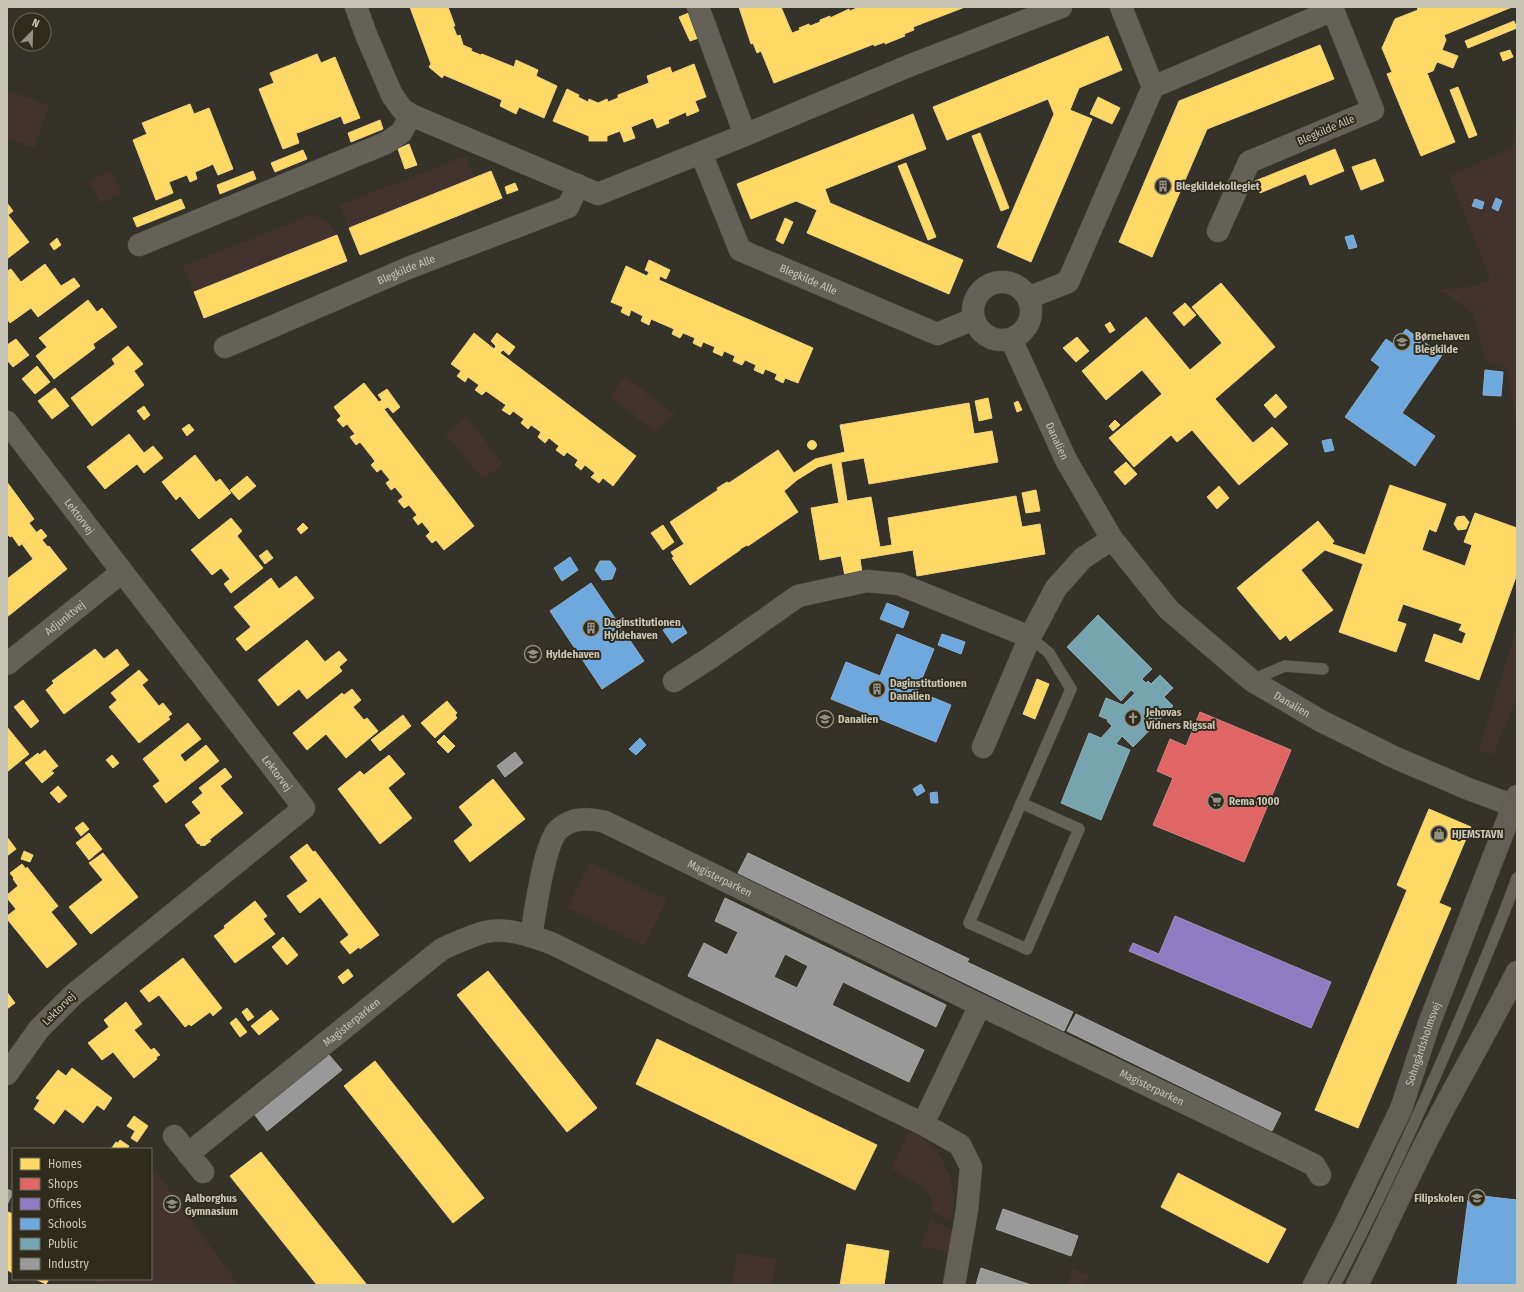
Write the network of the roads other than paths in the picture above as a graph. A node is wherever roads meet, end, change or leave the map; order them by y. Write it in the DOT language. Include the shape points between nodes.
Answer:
graph roads {
  1 [pos="356,7"];
  2 [pos="698,7"];
  3 [pos="1061,7"];
  4 [pos="1121,7"];
  5 [pos="1332,8"];
  6 [pos="1153,87"];
  7 [pos="411,115"];
  8 [pos="745,135"];
  9 [pos="701,153"];
  10 [pos="578,185"];
  11 [pos="1218,231"];
  12 [pos="139,244"];
  13 [pos="1028,298"];
  14 [pos="974,319"];
  15 [pos="1011,339"];
  16 [pos="225,347"];
  17 [pos="7,422"];
  18 [pos="1112,539"];
  19 [pos="122,572"];
  20 [pos="1030,637"];
  21 [pos="7,664"];
  22 [pos="1323,669"];
  23 [pos="1251,680"];
  24 [pos="674,681"];
  25 [pos="983,747"];
  26 [pos="1021,803"];
  27 [pos="1516,803"];
  28 [pos="1517,878"];
  29 [pos="531,936"];
  30 [pos="1517,972"];
  31 [pos="980,1005"];
  32 [pos="7,1074"];
  33 [pos="924,1124"];
  34 [pos="174,1136"];
  35 [pos="188,1154"];
  36 [pos="202,1172"];
  37 [pos="1320,1175"];
  38 [pos="954,1285"];
  39 [pos="1314,1285"];
  40 [pos="1335,1285"];
  41 [pos="1357,1285"];
  1 -- 7 [label="street" via="392,95 402,109"];
  2 -- 8 [label="street"];
  3 -- 8 [label="street" via="906,67"];
  4 -- 6 [label="street"];
  5 -- 6 [label="street, Blegkilde Alle"];
  5 -- 11 [label="street, Blegkilde Alle" via="1373,110 1249,162"];
  6 -- 13 [label="street" via="1068,282"];
  7 -- 10 [label="street"];
  7 -- 12 [label="street" via="401,133 386,143"];
  8 -- 9 [label="street"];
  9 -- 10 [label="street" via="598,194"];
  9 -- 14 [label="street, Blegkilde Alle" via="740,250 937,334"];
  10 -- 16 [label="street, Blegkilde Alle" via="568,207 408,268"];
  13 -- 14 [label="street" via="1020,287 1012,283 994,283 985,287 974,301"];
  13 -- 15 [label="street" via="1032,310 1030,319 1026,328"];
  14 -- 15 [label="street" via="978,328 992,339"];
  15 -- 18 [label="street, Danalien" via="1066,460"];
  17 -- 19 [label="street, Lektorvej"];
  18 -- 20 [label="street" via="1083,558 1056,588"];
  18 -- 23 [label="street, Danalien" via="1169,610"];
  19 -- 21 [label="street, Adjunktvej"];
  19 -- 32 [label="street, Lektorvej" via="304,808 73,995 40,1029"];
  20 -- 24 [label="street" via="899,584 867,581 798,596"];
  20 -- 25 [label="street"];
  20 -- 26 [label="lane" via="1049,653 1071,689"];
  22 -- 23 [label="lane" via="1285,666"];
  23 -- 27 [label="street, Danalien" via="1321,721 1378,750 1466,788"];
  26 -- 26 [label="lane" via="969,923 1027,949 1079,829"];
  27 -- 39 [label="street, Sohngårdsholmsvej" via="1430,1022 1401,1109"];
  28 -- 40 [label="lane" via="1418,1116"];
  29 -- 31 [label="street, Magisterparken" via="548,848 558,830 573,820 589,818 605,822"];
  29 -- 33 [label="street, Magisterparken" via="551,943"];
  29 -- 35 [label="street, Magisterparken" via="511,931 486,932 442,949"];
  30 -- 41 [label="street" via="1438,1120"];
  31 -- 33 [label="street"];
  31 -- 37 [label="street, Magisterparken" via="1307,1162 1314,1166"];
  33 -- 38 [label="street, Magisterparken" via="960,1146 971,1167 967,1210"];
  34 -- 35 [label="street"];
  35 -- 36 [label="street"];
}
